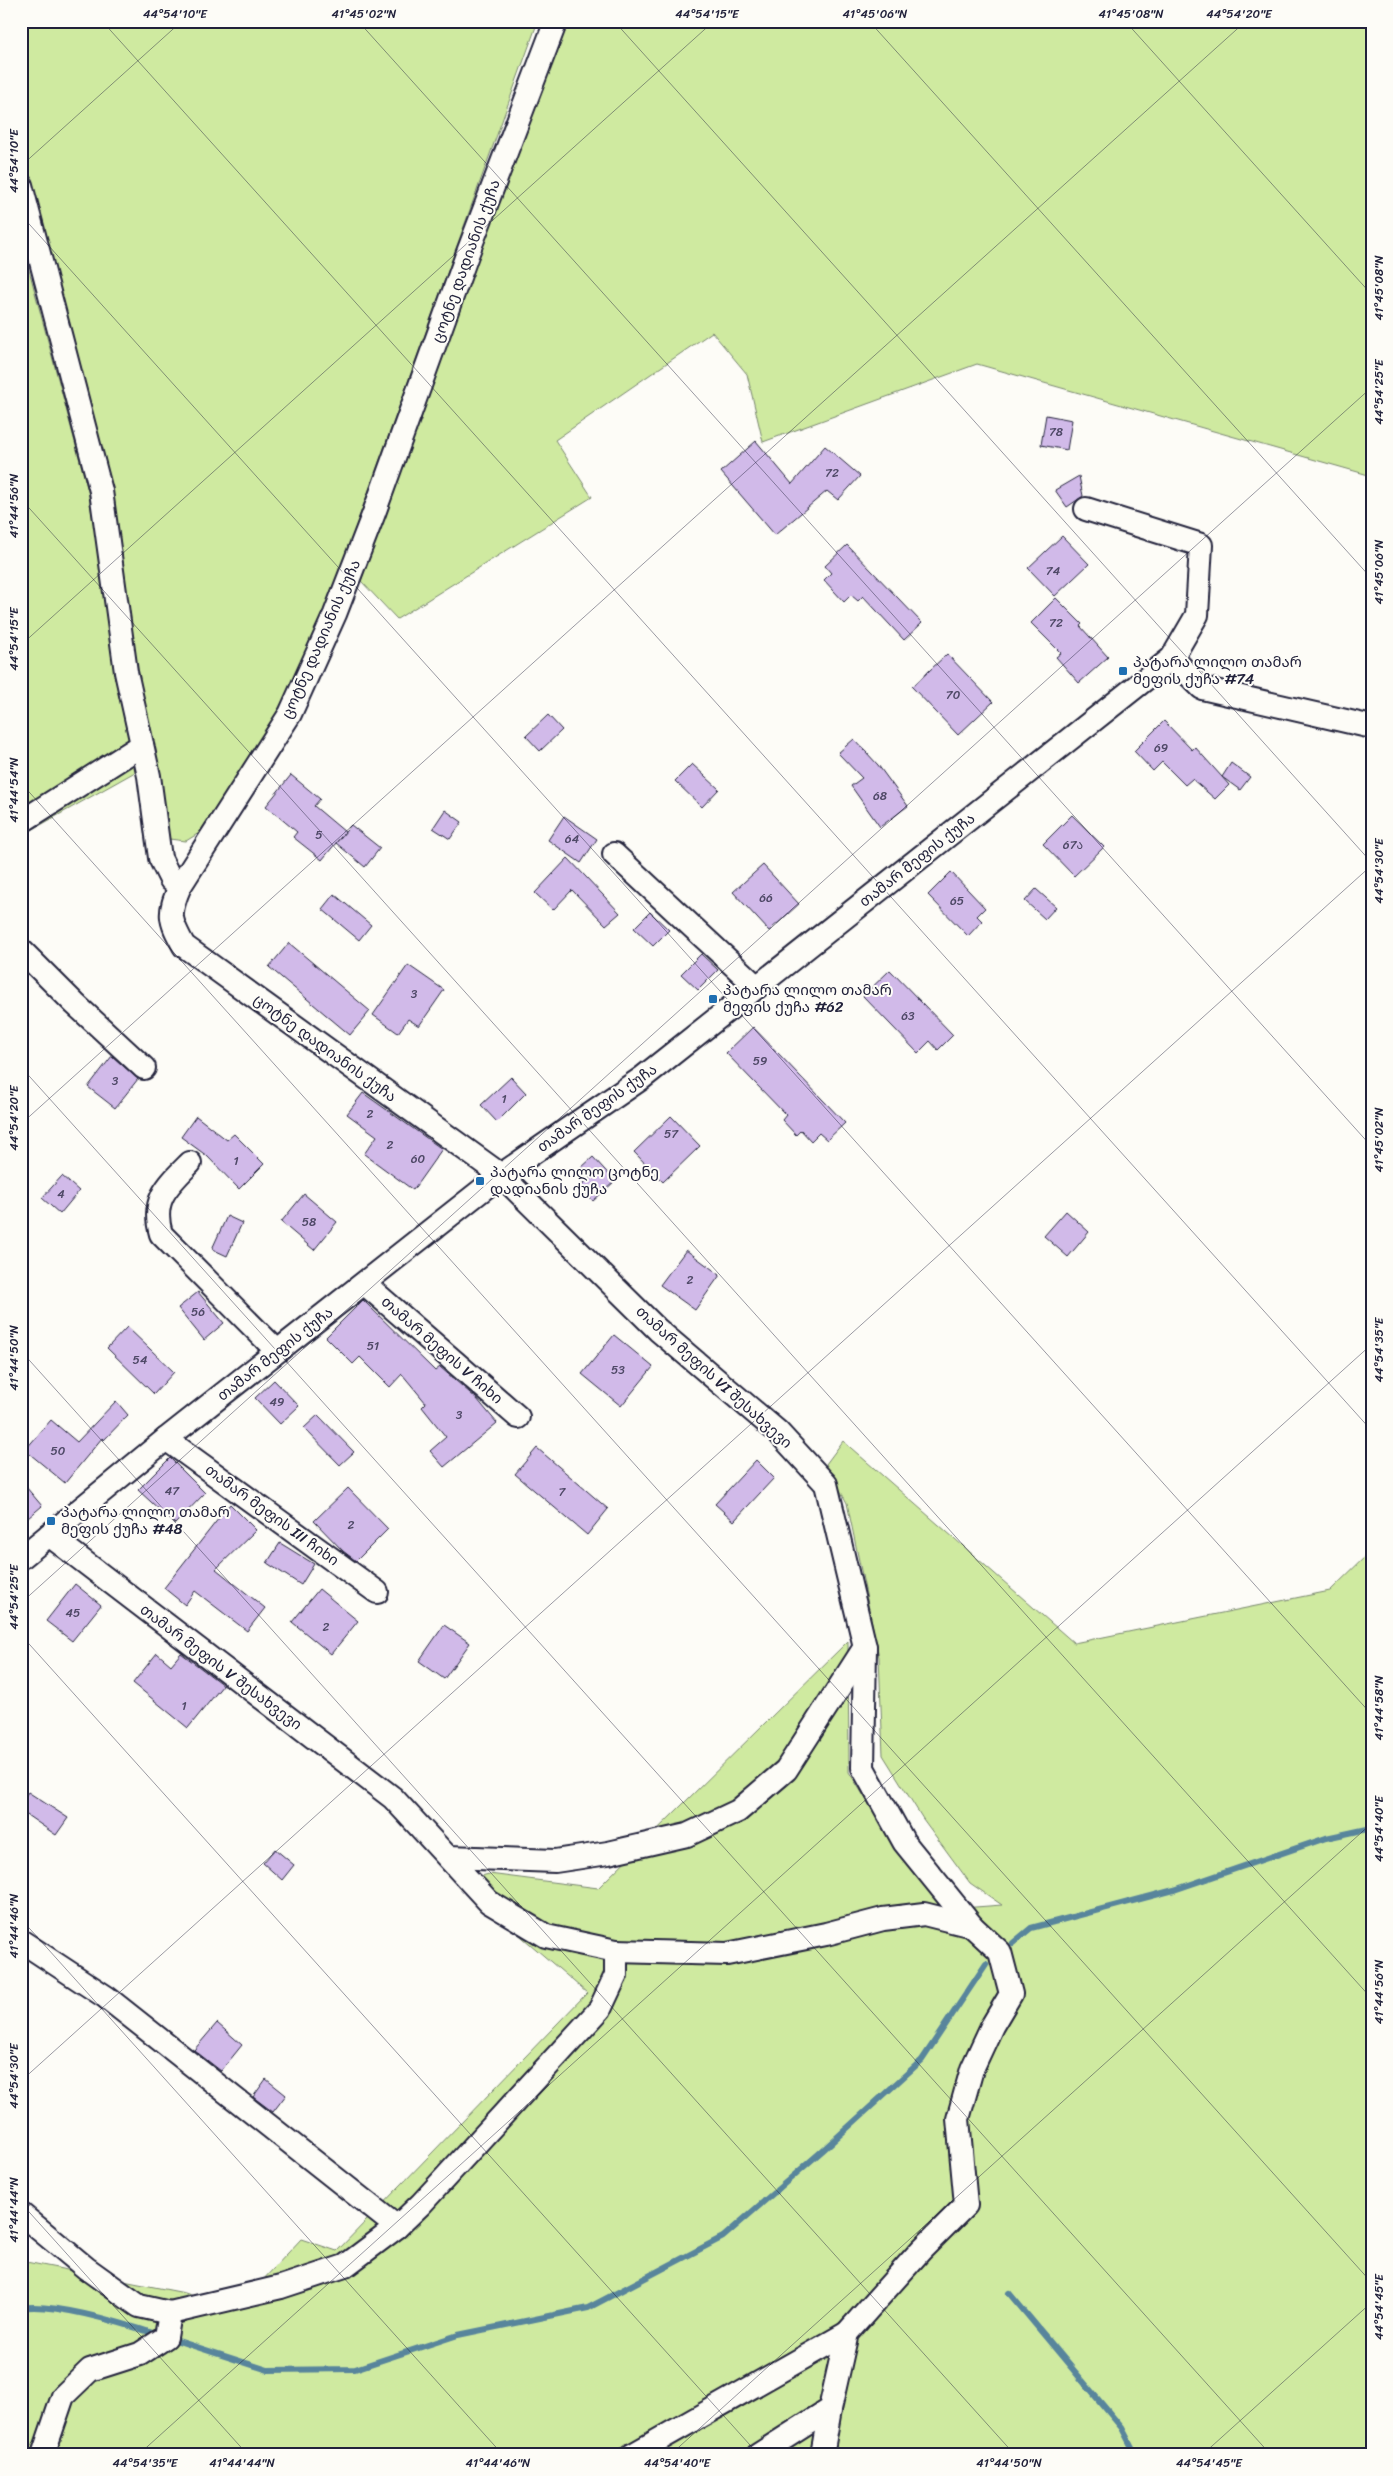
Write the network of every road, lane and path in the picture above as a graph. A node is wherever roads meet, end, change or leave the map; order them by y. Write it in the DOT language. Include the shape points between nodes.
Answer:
graph roads {
  1 [pos="554,26"];
  2 [pos="21,185"];
  3 [pos="26,220"];
  4 [pos="1086,509"];
  5 [pos="1172,658"];
  6 [pos="1372,727"];
  7 [pos="142,745"];
  8 [pos="21,822"];
  9 [pos="614,854"];
  10 [pos="180,886"];
  11 [pos="21,950"];
  12 [pos="757,987"];
  13 [pos="144,1068"];
  14 [pos="190,1163"];
  15 [pos="501,1175"];
  16 [pos="365,1284"];
  17 [pos="277,1351"];
  18 [pos="518,1417"];
  19 [pos="166,1439"];
  20 [pos="49,1535"];
  21 [pos="21,1558"];
  22 [pos="377,1592"];
  23 [pos="865,1647"];
  24 [pos="449,1858"];
  25 [pos="972,1926"];
  26 [pos="21,1941"];
  27 [pos="616,1951"];
  28 [pos="21,2214"];
  29 [pos="397,2228"];
  30 [pos="170,2314"];
  31 [pos="847,2333"];
  32 [pos="830,2409"];
  33 [pos="43,2455"];
  34 [pos="632,2455"];
  35 [pos="758,2455"];
  36 [pos="822,2455"];
  1 -- 10 [label="street, ცოტნე დადიანის ქუჩა" via="335,614 290,714"];
  2 -- 3 [label="street"];
  3 -- 7 [label="street" via="101,491 126,672"];
  4 -- 5 [label="street" via="1201,545 1197,615"];
  5 -- 6 [label="street" via="1202,688"];
  5 -- 12 [label="street, თამარ მეფის ქუჩა"];
  7 -- 8 [label="street"];
  7 -- 10 [label="street" via="160,858 171,880"];
  9 -- 12 [label="street"];
  10 -- 15 [label="street, ცოტნე დადიანის ქუჩა" via="171,906 172,924 184,946"];
  11 -- 13 [label="street"];
  12 -- 15 [label="street, თამარ მეფის ქუჩა" via="642,1078"];
  14 -- 17 [label="street" via="162,1195 157,1208 161,1234"];
  15 -- 16 [label="street, თამარ მეფის ქუჩა"];
  15 -- 23 [label="street, თამარ მეფის VI შესახვევი" via="658,1330 778,1432 826,1484"];
  16 -- 17 [label="street, თამარ მეფის ქუჩა"];
  16 -- 18 [label="street, თამარ მეფის V ჩიხი"];
  17 -- 19 [label="street, თამარ მეფის ქუჩა"];
  19 -- 20 [label="street, თამარ მეფის ქუჩა"];
  19 -- 22 [label="street, თამარ მეფის III ჩიხი"];
  20 -- 21 [label="street, თამარ მეფის ქუჩა"];
  20 -- 24 [label="street, თამარ მეფის V შესახვევი" via="393,1798"];
  23 -- 24 [label="street" via="786,1770 738,1811 687,1835 608,1853 555,1861"];
  23 -- 25 [label="street, თამარ მეფის VI შესახვევი" via="863,1768 904,1842"];
  24 -- 27 [label="street, თამარ მეფის V შესახვევი" via="489,1902 546,1936"];
  25 -- 27 [label="street, თამარ მეფის V შესახვევი" via="924,1914 883,1919 727,1954"];
  25 -- 31 [label="street, თამარ მეფის VI შესახვევი" via="1000,1952 1011,1994 972,2069 958,2119 966,2205"];
  26 -- 29 [label="street" via="106,1997"];
  27 -- 29 [label="street" via="616,1975 600,2009"];
  28 -- 30 [label="street" via="86,2268 139,2306"];
  29 -- 30 [label="street" via="345,2266 281,2287"];
  30 -- 33 [label="street" via="166,2337 140,2354 90,2370 63,2396"];
  31 -- 32 [label="street"];
  31 -- 34 [label="street"];
  32 -- 35 [label="street"];
  32 -- 36 [label="street"];
}
